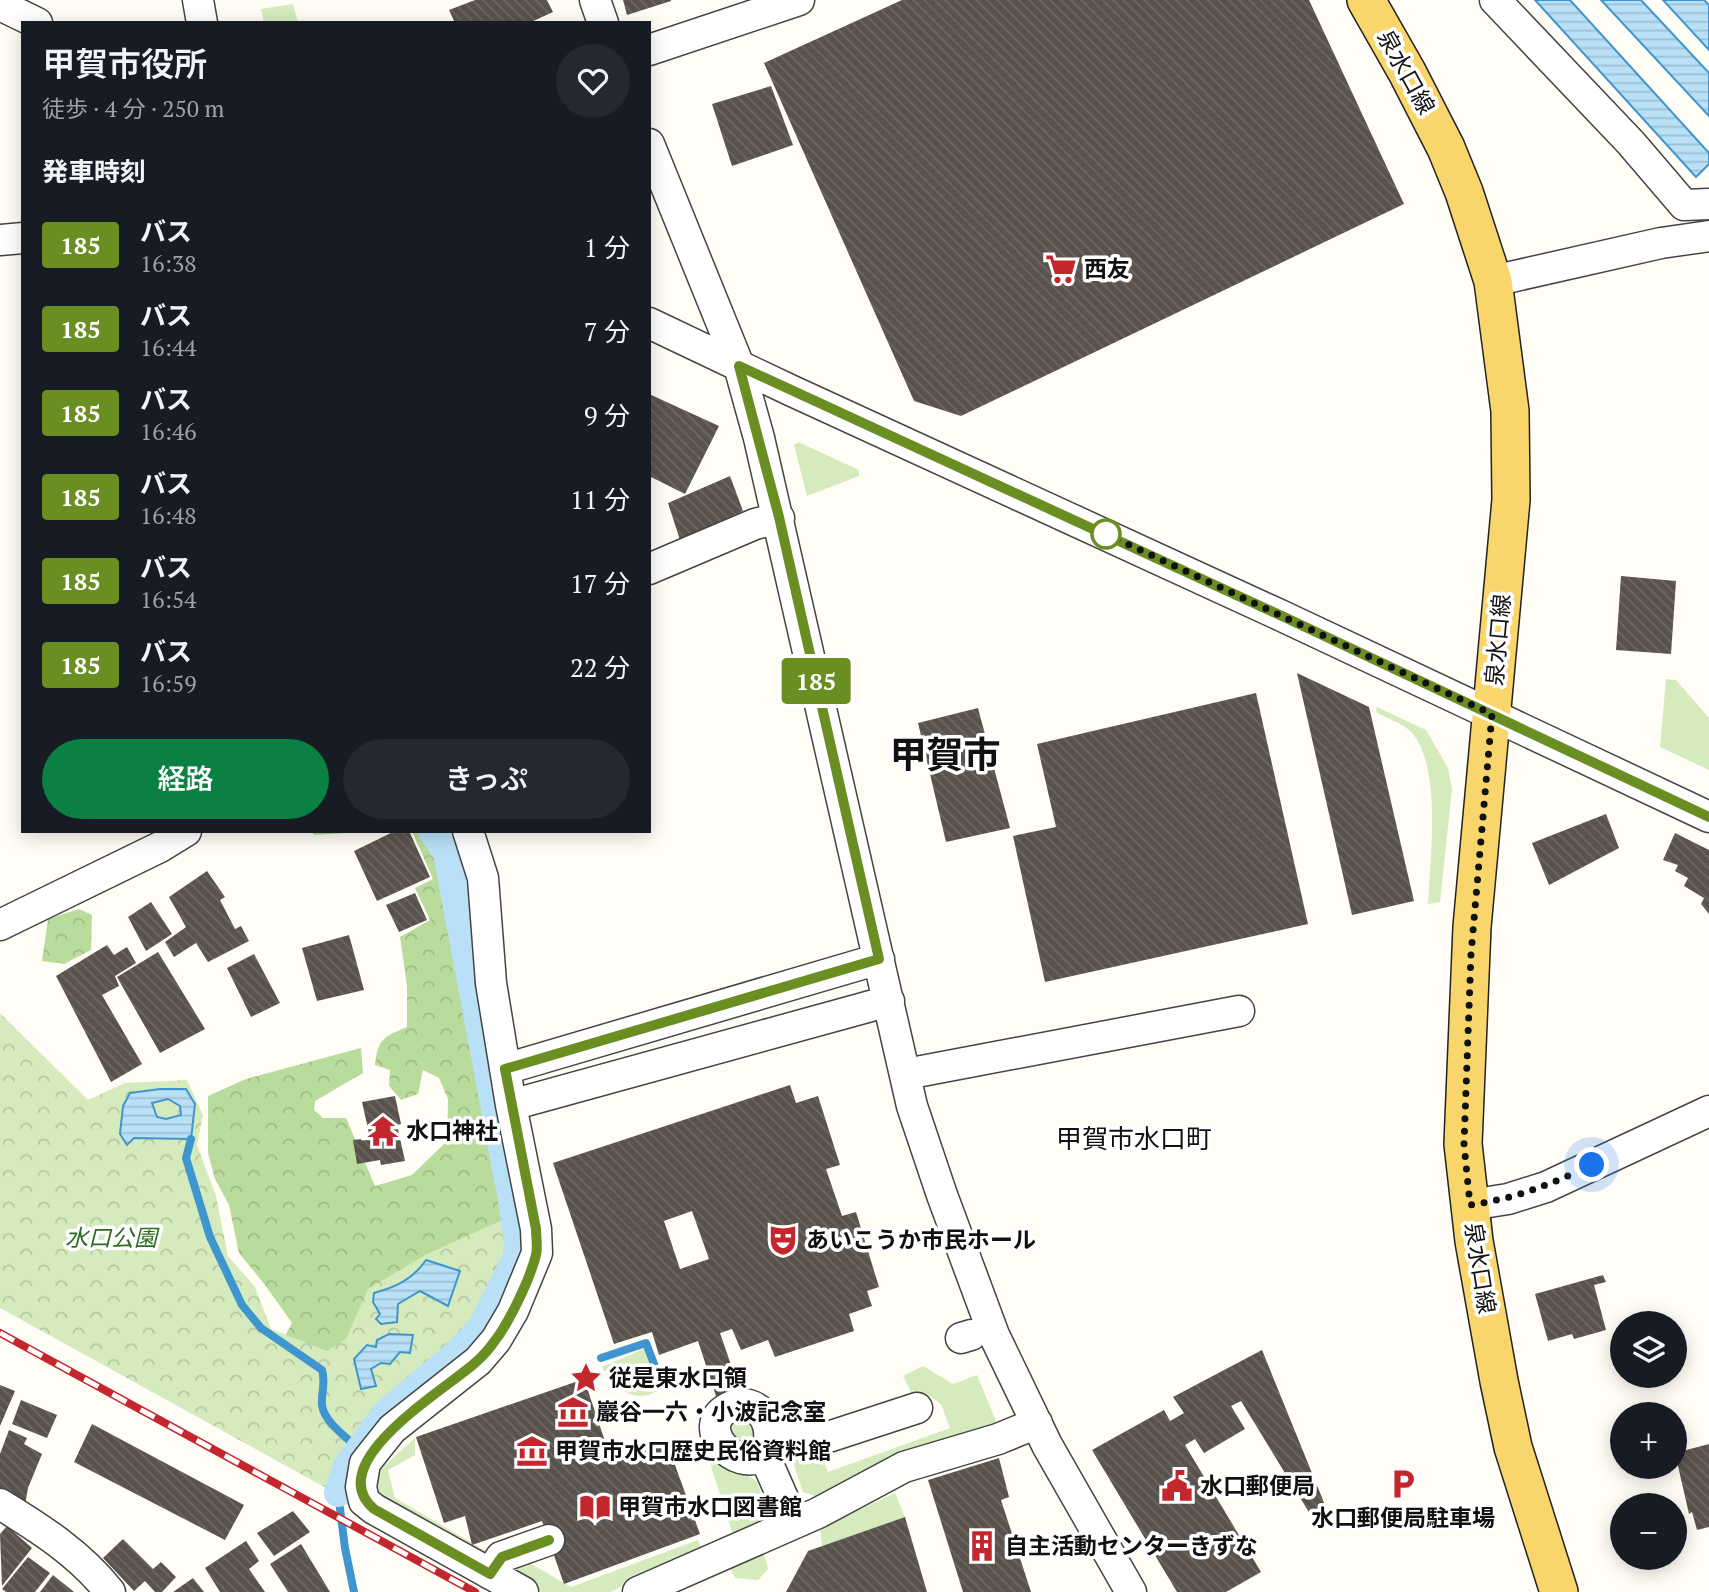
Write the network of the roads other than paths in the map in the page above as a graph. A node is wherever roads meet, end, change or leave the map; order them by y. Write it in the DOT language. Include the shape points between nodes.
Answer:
graph roads {
  1 [pos="198,0"];
  2 [pos="594,0"];
  3 [pos="799,0"];
  4 [pos="1366,0"];
  5 [pos="1495,0"];
  6 [pos="0,5"];
  7 [pos="33,21"];
  8 [pos="202,21"];
  9 [pos="602,21"];
  10 [pos="651,49"];
  11 [pos="651,149"];
  12 [pos="1709,204"];
  13 [pos="1709,236"];
  14 [pos="21,238"];
  15 [pos="0,240"];
  16 [pos="1493,281"];
  17 [pos="651,324"];
  18 [pos="739,366"];
  19 [pos="779,517"];
  20 [pos="651,568"];
  21 [pos="1492,714"];
  22 [pos="1709,817"];
  23 [pos="183,833"];
  24 [pos="469,833"];
  25 [pos="0,925"];
  26 [pos="879,959"];
  27 [pos="889,1000"];
  28 [pos="1239,1011"];
  29 [pos="505,1069"];
  30 [pos="906,1074"];
  31 [pos="511,1105"];
  32 [pos="1709,1111"];
  33 [pos="1470,1205"];
  34 [pos="917,1408"];
  35 [pos="1037,1423"];
  36 [pos="0,1504"];
  37 [pos="794,1523"];
  38 [pos="549,1540"];
  39 [pos="490,1574"];
  40 [pos="108,1591"];
  41 [pos="523,1592"];
  42 [pos="638,1592"];
  43 [pos="1131,1592"];
  44 [pos="1559,1592"];
  1 -- 8 [label="street"];
  2 -- 9 [label="street"];
  3 -- 10 [label="street"];
  4 -- 16 [label="main road, 泉水口線" via="1446,148"];
  5 -- 12 [label="street" via="1685,205"];
  6 -- 7 [label="street"];
  11 -- 18 [label="street"];
  13 -- 16 [label="street"];
  14 -- 15 [label="street"];
  16 -- 21 [label="main road, 泉水口線" via="1510,411 1511,500"];
  17 -- 18 [label="street"];
  18 -- 19 [label="street"];
  18 -- 21 [label="street"];
  19 -- 20 [label="street"];
  19 -- 26 [label="street"];
  21 -- 22 [label="street"];
  21 -- 33 [label="main road, 泉水口線" via="1472,940 1464,1144"];
  23 -- 25 [label="street"];
  24 -- 29 [label="street" via="483,878 491,983"];
  26 -- 27 [label="street"];
  26 -- 29 [label="street"];
  27 -- 30 [label="street"];
  27 -- 31 [label="street"];
  28 -- 30 [label="street"];
  29 -- 31 [label="street"];
  30 -- 35 [label="street" via="942,1195 994,1335"];
  31 -- 39 [label="street" via="536,1229 537,1253 531,1269 496,1340 478,1361 391,1429 365,1463 361,1487 364,1500 374,1509"];
  32 -- 33 [label="street" via="1546,1187"];
  33 -- 44 [label="main road, 泉水口線" via="1513,1447"];
  34 -- 37 [label="street" via="819,1440 767,1446"];
  35 -- 37 [label="street" via="904,1467"];
  35 -- 43 [label="street"];
  36 -- 40 [label="street" via="81,1559"];
  37 -- 42 [label="street" via="725,1546"];
  38 -- 39 [label="street" via="502,1557"];
  39 -- 41 [label="street"];
}
